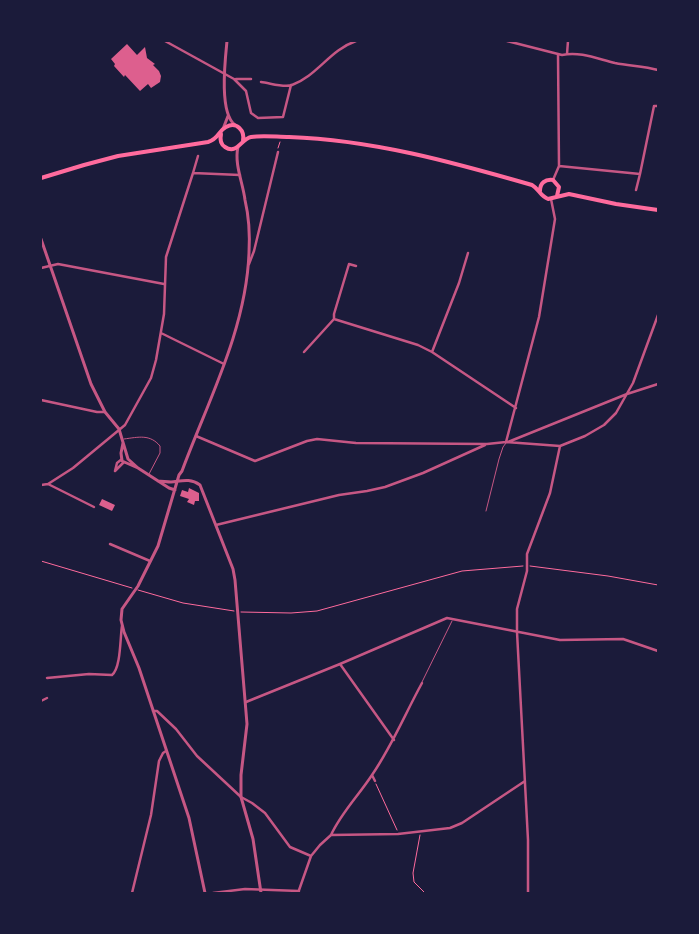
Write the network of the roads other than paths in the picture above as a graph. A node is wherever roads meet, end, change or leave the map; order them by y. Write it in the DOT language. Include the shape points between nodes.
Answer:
graph roads {
  1 [pos="164,41"];
  2 [pos="227,41"];
  3 [pos="356,41"];
  4 [pos="508,41"];
  5 [pos="568,41"];
  6 [pos="567,54"];
  7 [pos="558,55"];
  8 [pos="658,70"];
  9 [pos="224,73"];
  10 [pos="234,79"];
  11 [pos="251,79"];
  12 [pos="262,82"];
  13 [pos="291,86"];
  14 [pos="658,106"];
  15 [pos="228,115"];
  16 [pos="238,127"];
  17 [pos="242,131"];
  18 [pos="221,132"];
  19 [pos="252,137"];
  20 [pos="243,141"];
  21 [pos="208,142"];
  22 [pos="225,147"];
  23 [pos="238,147"];
  24 [pos="278,152"];
  25 [pos="198,156"];
  26 [pos="236,157"];
  27 [pos="560,166"];
  28 [pos="193,173"];
  29 [pos="640,174"];
  30 [pos="240,175"];
  31 [pos="41,178"];
  32 [pos="553,180"];
  33 [pos="543,182"];
  34 [pos="532,185"];
  35 [pos="559,188"];
  36 [pos="636,190"];
  37 [pos="540,191"];
  38 [pos="569,194"];
  39 [pos="556,196"];
  40 [pos="551,199"];
  41 [pos="658,210"];
  42 [pos="41,239"];
  43 [pos="468,253"];
  44 [pos="50,265"];
  45 [pos="356,266"];
  46 [pos="248,267"];
  47 [pos="41,268"];
  48 [pos="164,284"];
  49 [pos="658,315"];
  50 [pos="336,320"];
  51 [pos="161,332"];
  52 [pos="304,352"];
  53 [pos="432,352"];
  54 [pos="224,364"];
  55 [pos="658,384"];
  56 [pos="626,394"];
  57 [pos="41,400"];
  58 [pos="516,408"];
  59 [pos="105,412"];
  60 [pos="119,429"];
  61 [pos="195,436"];
  62 [pos="123,441"];
  63 [pos="506,442"];
  64 [pos="487,444"];
  65 [pos="560,446"];
  66 [pos="149,475"];
  67 [pos="180,480"];
  68 [pos="158,481"];
  69 [pos="48,484"];
  70 [pos="41,485"];
  71 [pos="175,490"];
  72 [pos="94,507"];
  73 [pos="486,511"];
  74 [pos="216,525"];
  75 [pos="110,544"];
  76 [pos="151,562"];
  77 [pos="452,618"];
  78 [pos="122,626"];
  79 [pos="517,632"];
  80 [pos="658,651"];
  81 [pos="340,664"];
  82 [pos="47,678"];
  83 [pos="422,683"];
  84 [pos="47,698"];
  85 [pos="41,701"];
  86 [pos="246,702"];
  87 [pos="153,711"];
  88 [pos="394,740"];
  89 [pos="166,751"];
  90 [pos="372,775"];
  91 [pos="375,780"];
  92 [pos="525,780"];
  93 [pos="241,797"];
  94 [pos="331,835"];
  95 [pos="312,856"];
  96 [pos="261,892"];
  97 [pos="298,892"];
  98 [pos="132,893"];
  99 [pos="205,893"];
  100 [pos="214,893"];
  101 [pos="528,893"];
  1 -- 9 [label="street"];
  2 -- 9 [label="street"];
  3 -- 13 [label="street" via="336,51"];
  4 -- 7 [label="street"];
  5 -- 6 [label="street"];
  6 -- 7 [label="street"];
  6 -- 8 [label="street" via="582,54"];
  7 -- 27 [label="street"];
  9 -- 10 [label="street"];
  9 -- 15 [label="street"];
  10 -- 11 [label="street"];
  10 -- 13 [label="street" via="245,89 248,108 258,118 283,117"];
  12 -- 13 [label="street"];
  14 -- 29 [label="street" via="654,106"];
  15 -- 16 [label="street"];
  15 -- 18 [label="street"];
  16 -- 17 [label="main road"];
  16 -- 18 [label="main road" via="231,125"];
  17 -- 19 [label="main road"];
  17 -- 20 [label="main road"];
  18 -- 21 [label="main road" via="215,140"];
  18 -- 22 [label="main road" via="220,140"];
  19 -- 20 [label="main road"];
  19 -- 34 [label="main road" via="367,144 420,154"];
  20 -- 23 [label="main road"];
  21 -- 22 [label="main road"];
  21 -- 31 [label="main road" via="118,156"];
  22 -- 23 [label="main road"];
  22 -- 26 [label="street"];
  23 -- 26 [label="street"];
  24 -- 46 [label="street"];
  25 -- 28 [label="street"];
  26 -- 30 [label="street"];
  27 -- 29 [label="street"];
  27 -- 32 [label="street"];
  28 -- 30 [label="street"];
  28 -- 48 [label="street" via="168,248"];
  29 -- 36 [label="street"];
  30 -- 46 [label="street" via="249,227"];
  32 -- 33 [label="main road"];
  32 -- 35 [label="main road"];
  33 -- 34 [label="main road"];
  33 -- 37 [label="main road"];
  34 -- 37 [label="main road"];
  35 -- 38 [label="main road"];
  35 -- 39 [label="main road"];
  37 -- 40 [label="main road" via="545,198"];
  38 -- 39 [label="main road"];
  38 -- 41 [label="main road"];
  39 -- 40 [label="main road"];
  40 -- 58 [label="street" via="555,219 539,316"];
  42 -- 44 [label="street"];
  43 -- 53 [label="street"];
  44 -- 47 [label="street"];
  44 -- 48 [label="street"];
  44 -- 59 [label="street" via="91,384"];
  45 -- 50 [label="street" via="349,264 334,314"];
  46 -- 54 [label="street" via="242,306"];
  48 -- 51 [label="street"];
  49 -- 56 [label="street" via="638,372"];
  50 -- 52 [label="street"];
  50 -- 53 [label="street"];
  51 -- 54 [label="street"];
  51 -- 60 [label="street" via="151,378 127,423"];
  53 -- 58 [label="street"];
  54 -- 61 [label="street"];
  55 -- 56 [label="street"];
  56 -- 63 [label="street"];
  56 -- 65 [label="street" via="604,425"];
  57 -- 59 [label="street"];
  58 -- 63 [label="street"];
  59 -- 60 [label="street"];
  60 -- 62 [label="street"];
  60 -- 69 [label="street" via="73,468"];
  61 -- 64 [label="street" via="255,460 317,439 356,443"];
  61 -- 67 [label="street"];
  62 -- 66 [label="street" via="125,459"];
  62 -- 66 [label="lane" via="146,436 160,446"];
  63 -- 64 [label="street"];
  63 -- 65 [label="street"];
  63 -- 73 [label="lane"];
  64 -- 74 [label="street" via="385,487"];
  65 -- 79 [label="street" via="550,493 529,547 517,610"];
  66 -- 68 [label="street"];
  67 -- 68 [label="street"];
  67 -- 71 [label="street"];
  67 -- 74 [label="street" via="200,485"];
  68 -- 71 [label="street"];
  69 -- 70 [label="street"];
  69 -- 72 [label="street"];
  71 -- 76 [label="street"];
  74 -- 86 [label="street" via="233,569"];
  75 -- 76 [label="street"];
  76 -- 78 [label="street" via="122,609"];
  77 -- 79 [label="street"];
  77 -- 81 [label="street"];
  77 -- 83 [label="lane"];
  78 -- 82 [label="street" via="115,673"];
  78 -- 87 [label="street"];
  79 -- 80 [label="street" via="560,640 623,639"];
  79 -- 92 [label="street"];
  81 -- 86 [label="street"];
  81 -- 88 [label="street"];
  83 -- 88 [label="street"];
  84 -- 85 [label="street"];
  86 -- 93 [label="street" via="247,734"];
  87 -- 89 [label="street"];
  87 -- 93 [label="street" via="176,729 197,756"];
  88 -- 90 [label="street"];
  89 -- 98 [label="street" via="159,761 151,815"];
  89 -- 99 [label="street" via="190,824"];
  90 -- 91 [label="street"];
  90 -- 94 [label="street"];
  92 -- 94 [label="street" via="450,828 398,834"];
  92 -- 101 [label="street"];
  93 -- 95 [label="street" via="265,813 290,847"];
  93 -- 96 [label="street" via="253,838"];
  94 -- 95 [label="street"];
  95 -- 97 [label="street"];
  96 -- 97 [label="street"];
  96 -- 100 [label="street" via="245,889"];
}
